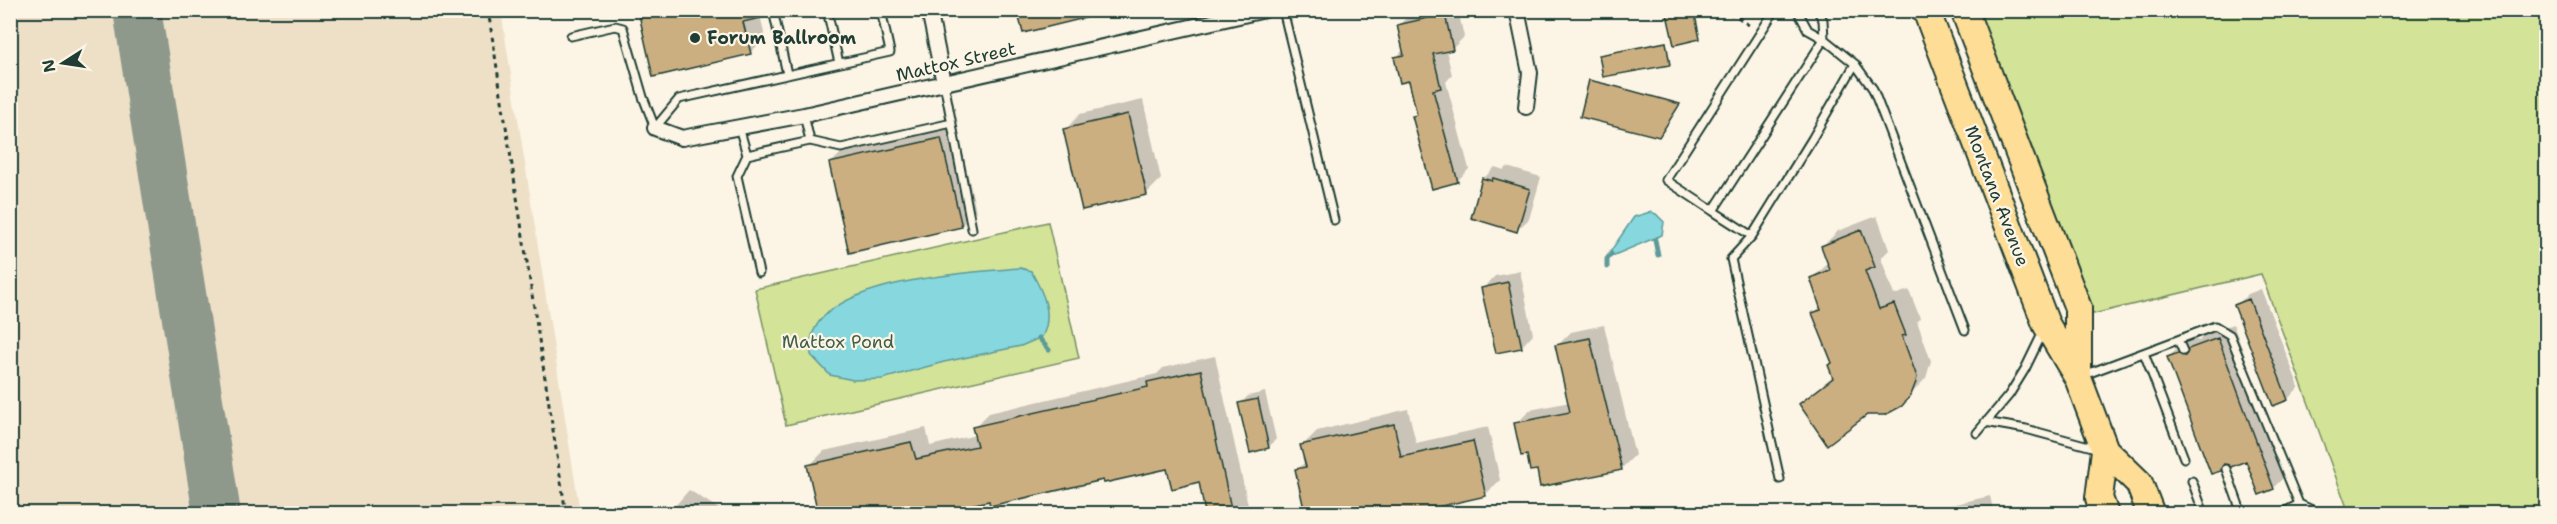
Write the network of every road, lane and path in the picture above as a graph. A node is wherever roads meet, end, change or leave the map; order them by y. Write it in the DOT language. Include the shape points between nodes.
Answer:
graph roads {
  1 [pos="488,10"];
  2 [pos="773,10"];
  3 [pos="827,10"];
  4 [pos="881,10"];
  5 [pos="928,10"];
  6 [pos="1265,10"];
  7 [pos="1283,10"];
  8 [pos="1517,10"];
  9 [pos="1775,10"];
  10 [pos="1797,10"];
  11 [pos="1817,10"];
  12 [pos="1926,10"];
  13 [pos="1946,10"];
  14 [pos="1964,10"];
  15 [pos="571,36"];
  16 [pos="1824,39"];
  17 [pos="839,63"];
  18 [pos="1855,64"];
  19 [pos="788,74"];
  20 [pos="944,83"];
  21 [pos="1526,107"];
  22 [pos="804,115"];
  23 [pos="952,123"];
  24 [pos="739,127"];
  25 [pos="655,128"];
  26 [pos="810,141"];
  27 [pos="747,155"];
  28 [pos="1713,211"];
  29 [pos="1334,220"];
  30 [pos="972,229"];
  31 [pos="1752,236"];
  32 [pos="759,273"];
  33 [pos="2046,324"];
  34 [pos="1965,330"];
  35 [pos="2178,340"];
  36 [pos="2183,351"];
  37 [pos="2144,353"];
  38 [pos="2078,367"];
  39 [pos="1985,422"];
  40 [pos="1977,433"];
  41 [pos="2106,450"];
  42 [pos="2184,458"];
  43 [pos="2226,469"];
  44 [pos="1780,479"];
  45 [pos="2192,481"];
  46 [pos="2299,504"];
  47 [pos="566,513"];
  48 [pos="2105,513"];
  49 [pos="2151,513"];
  50 [pos="2204,513"];
  51 [pos="2242,513"];
  52 [pos="2280,513"];
  53 [pos="2313,513"];
  1 -- 47 [label="path"];
  2 -- 19 [label="lane"];
  3 -- 17 [label="lane"];
  4 -- 17 [label="lane" via="890,52"];
  5 -- 20 [label="street"];
  6 -- 20 [label="street, Mattox Street"];
  7 -- 29 [label="lane"];
  8 -- 21 [label="street" via="1530,73"];
  9 -- 28 [label="lane" via="1666,180"];
  10 -- 16 [label="lane" via="1808,30"];
  11 -- 16 [label="lane" via="1823,20"];
  12 -- 33 [label="highway, Montana Avenue"];
  13 -- 38 [label="highway"];
  14 -- 38 [label="highway, Montana Avenue" via="2078,308"];
  15 -- 25 [label="lane" via="615,26 623,28"];
  16 -- 18 [label="lane"];
  16 -- 28 [label="lane"];
  17 -- 19 [label="lane"];
  18 -- 31 [label="lane"];
  18 -- 34 [label="lane" via="1873,89"];
  19 -- 25 [label="lane" via="678,99"];
  20 -- 22 [label="street, Mattox Street"];
  20 -- 23 [label="lane"];
  22 -- 24 [label="street, Mattox Street"];
  22 -- 26 [label="lane"];
  23 -- 26 [label="lane" via="841,148"];
  23 -- 30 [label="lane"];
  24 -- 25 [label="street, Mattox Street" via="682,138"];
  24 -- 27 [label="lane"];
  26 -- 27 [label="lane"];
  27 -- 32 [label="lane" via="737,176"];
  28 -- 31 [label="lane"];
  31 -- 44 [label="lane" via="1731,259"];
  33 -- 38 [label="highway, Montana Avenue"];
  33 -- 39 [label="lane" via="2009,395"];
  35 -- 36 [label="lane"];
  35 -- 37 [label="lane"];
  35 -- 46 [label="lane" via="2215,326 2230,335"];
  37 -- 38 [label="lane"];
  37 -- 42 [label="lane"];
  38 -- 41 [label="highway, Montana Avenue"];
  39 -- 40 [label="lane"];
  39 -- 41 [label="lane"];
  41 -- 48 [label="highway, Montana Avenue" via="2099,498"];
  41 -- 49 [label="highway, Montana Avenue" via="2139,483"];
  43 -- 51 [label="lane"];
  45 -- 50 [label="lane"];
  46 -- 52 [label="lane"];
  46 -- 53 [label="lane"];
}
